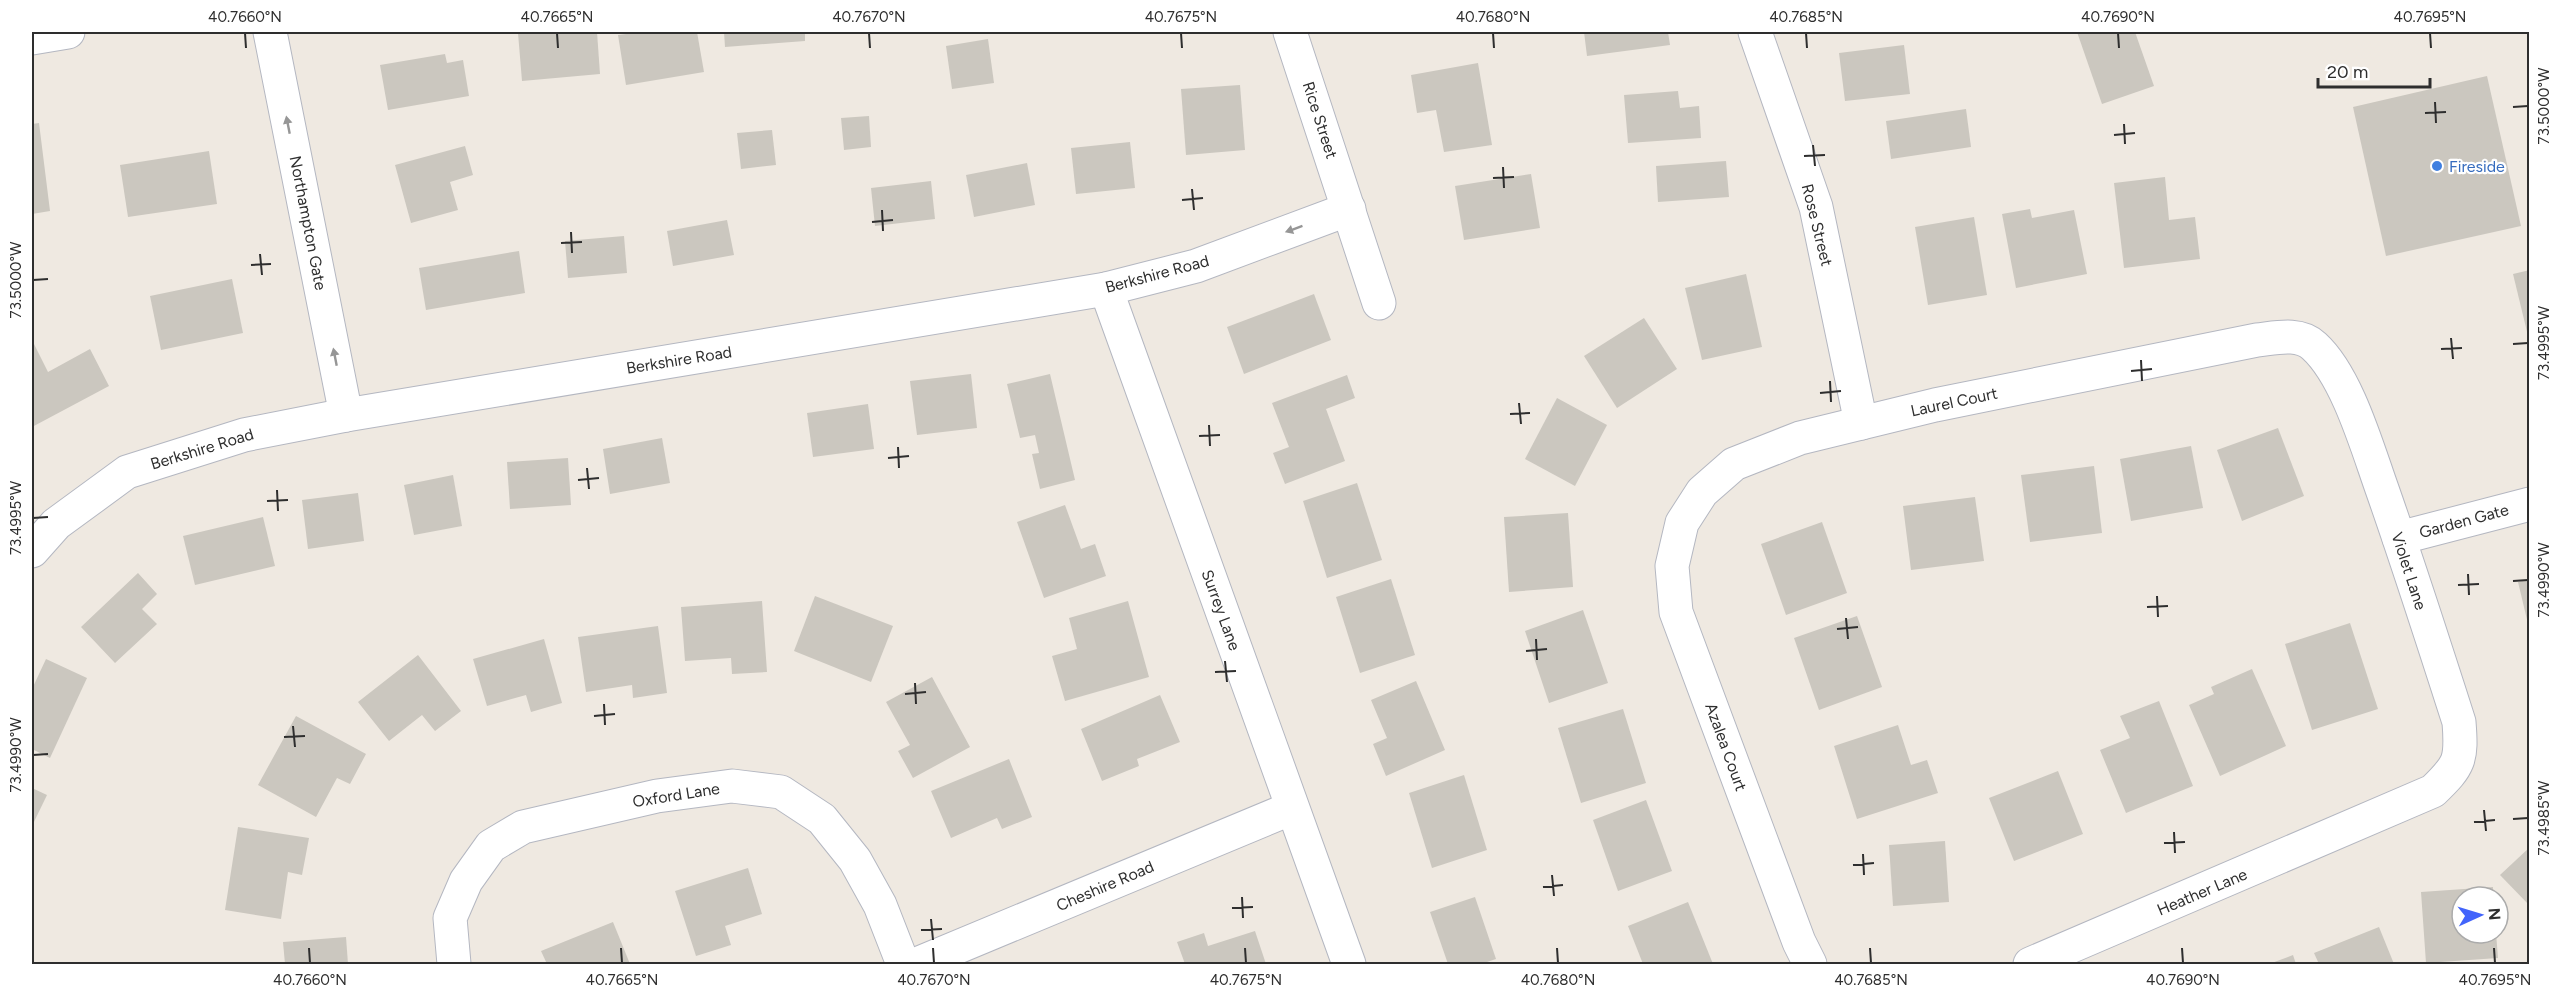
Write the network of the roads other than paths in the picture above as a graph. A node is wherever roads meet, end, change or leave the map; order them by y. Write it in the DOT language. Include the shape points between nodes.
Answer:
graph roads {
  1 [pos="68,32"];
  2 [pos="270,32"];
  3 [pos="1290,32"];
  4 [pos="1755,32"];
  5 [pos="32,38"];
  6 [pos="1349,209"];
  7 [pos="1106,289"];
  8 [pos="1379,303"];
  9 [pos="2257,340"];
  10 [pos="346,414"];
  11 [pos="1861,423"];
  12 [pos="2529,504"];
  13 [pos="1682,523"];
  14 [pos="2399,538"];
  15 [pos="32,551"];
  16 [pos="1292,808"];
  17 [pos="2373,819"];
  18 [pos="454,964"];
  19 [pos="903,964"];
  20 [pos="917,964"];
  21 [pos="1348,964"];
  22 [pos="1810,964"];
  23 [pos="2030,964"];
  1 -- 5 [label="street"];
  10 -- 2 [label="street, Northampton Gate, one-way"];
  3 -- 6 [label="street, Rice Street"];
  4 -- 11 [label="street, Rose Street" via="1816,207"];
  6 -- 7 [label="street, Berkshire Road, one-way" via="1196,266"];
  6 -- 8 [label="street, Rice Street"];
  7 -- 10 [label="street, Berkshire Road"];
  7 -- 16 [label="street, Surrey Lane"];
  9 -- 11 [label="street, Laurel Court"];
  9 -- 14 [label="street, Violet Lane" via="2292,336 2313,345 2332,370 2355,414"];
  10 -- 15 [label="street, Berkshire Road" via="244,435 127,472 56,524"];
  11 -- 13 [label="street, Laurel Court" via="1800,438 1734,464 1702,492"];
  12 -- 14 [label="street, Garden Gate"];
  13 -- 22 [label="street, Azalea Court" via="1672,566 1676,612 1798,942"];
  14 -- 17 [label="street, Violet Lane" via="2459,722 2461,746 2456,768 2433,791"];
  16 -- 20 [label="street, Cheshire Road"];
  16 -- 21 [label="street, Surrey Lane"];
  17 -- 23 [label="street, Heather Lane"];
  18 -- 19 [label="street, Oxford Lane" via="450,918 466,881 491,846 523,827 657,796 732,786 781,792 822,819 855,860 880,905"];
}
